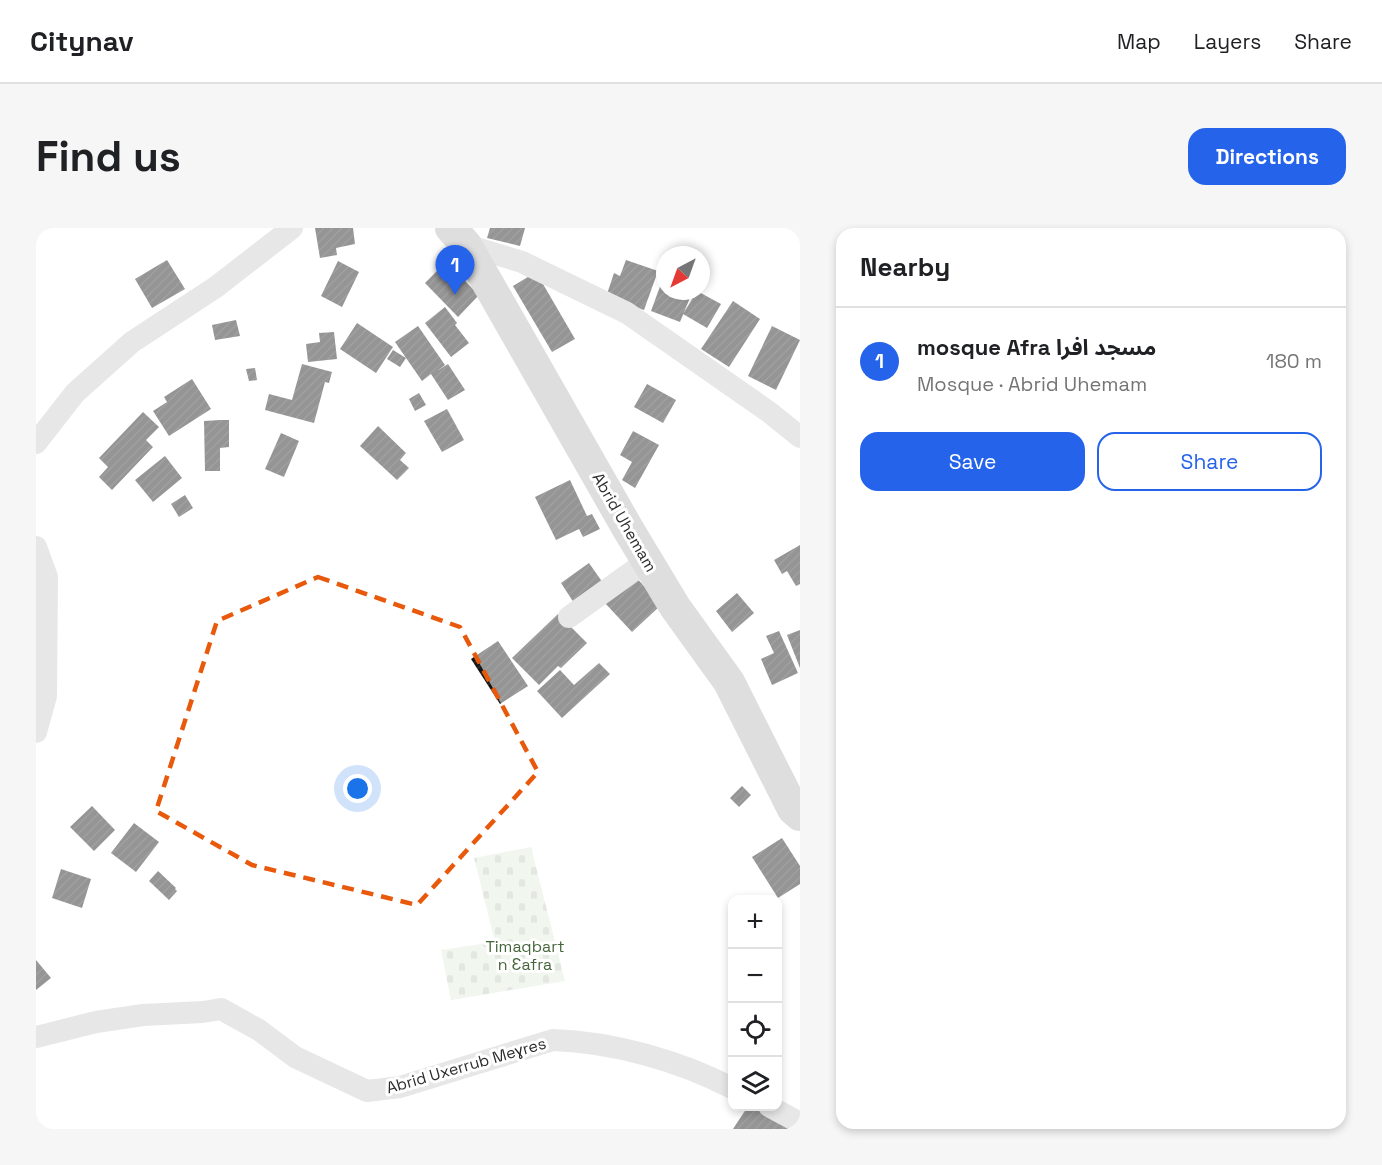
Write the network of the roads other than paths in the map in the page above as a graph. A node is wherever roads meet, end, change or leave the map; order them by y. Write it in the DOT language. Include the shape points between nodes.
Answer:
graph roads {
  1 [pos="292,228"];
  2 [pos="459,236"];
  3 [pos="800,437"];
  4 [pos="36,443"];
  5 [pos="36,547"];
  6 [pos="647,561"];
  7 [pos="569,617"];
  8 [pos="36,732"];
  9 [pos="800,815"];
  10 [pos="36,1037"];
  11 [pos="728,1086"];
  12 [pos="777,1111"];
  13 [pos="800,1123"];
  1 -- 4 [label="street" via="216,287 132,342 75,393"];
  2 -- 3 [label="street" via="627,313"];
  2 -- 6 [label="street, Abrid Uhemam"];
  5 -- 8 [label="street" via="47,577 46,696"];
  6 -- 7 [label="street"];
  6 -- 9 [label="street, Abrid Uhemam" via="729,682"];
  10 -- 11 [label="street, Abrid Uxerrub Meɣres" via="96,1022 220,1009 259,1030 295,1057 367,1091 400,1087 553,1040 614,1047 675,1063"];
  12 -- 13 [label="street"];
}
